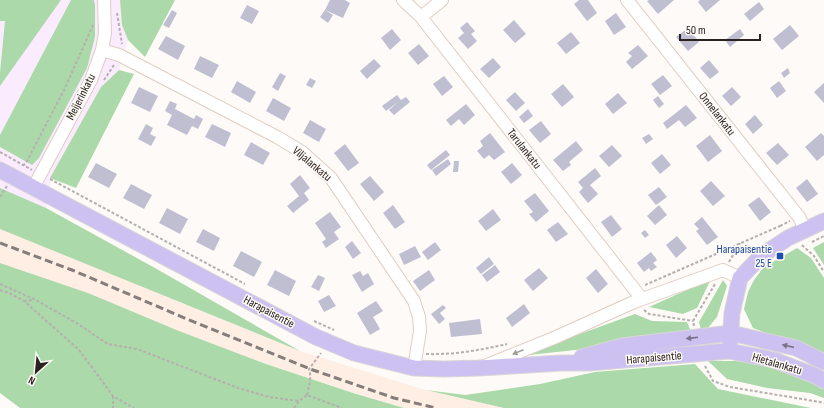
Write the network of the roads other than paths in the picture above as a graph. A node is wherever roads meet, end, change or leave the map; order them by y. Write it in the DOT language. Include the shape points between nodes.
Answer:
graph roads {
  1 [pos="104,0"];
  2 [pos="403,0"];
  3 [pos="442,0"];
  4 [pos="627,0"];
  5 [pos="421,17"];
  6 [pos="102,50"];
  7 [pos="6,174"];
  8 [pos="33,188"];
  9 [pos="824,221"];
  10 [pos="805,229"];
  11 [pos="740,278"];
  12 [pos="638,301"];
  13 [pos="731,334"];
  14 [pos="729,351"];
  15 [pos="561,362"];
  16 [pos="824,362"];
  17 [pos="414,368"];
  18 [pos="479,368"];
  19 [pos="824,380"];
  1 -- 6 [label="street, Meijerinkatu" via="105,33"];
  2 -- 5 [label="street, Tarulankatu"];
  3 -- 5 [label="street"];
  4 -- 10 [label="street, Onnelankatu" via="799,217"];
  5 -- 12 [label="street, Tarulankatu"];
  6 -- 8 [label="street, Meijerinkatu" via="91,80"];
  6 -- 17 [label="street, Viljalankatu" via="119,54 277,137 302,152 331,178 414,301 420,331"];
  7 -- 8 [label="main road, Harapaisentie"];
  8 -- 17 [label="main road, Harapaisentie" via="316,337 354,353"];
  9 -- 10 [label="main road"];
  10 -- 11 [label="main road" via="761,256"];
  11 -- 12 [label="street" via="723,270"];
  11 -- 13 [label="main road" via="732,313"];
  12 -- 18 [label="street, one-way"];
  13 -- 14 [label="main road"];
  13 -- 15 [label="main road, Harapaisentie, one-way" via="622,346"];
  16 -- 13 [label="main road, Hietalankatu, one-way" via="796,348"];
  14 -- 15 [label="main road, Harapaisentie" via="589,363"];
  14 -- 19 [label="main road, Hietalankatu" via="774,360"];
  15 -- 18 [label="main road, Harapaisentie"];
  17 -- 18 [label="main road, Harapaisentie"];
}
